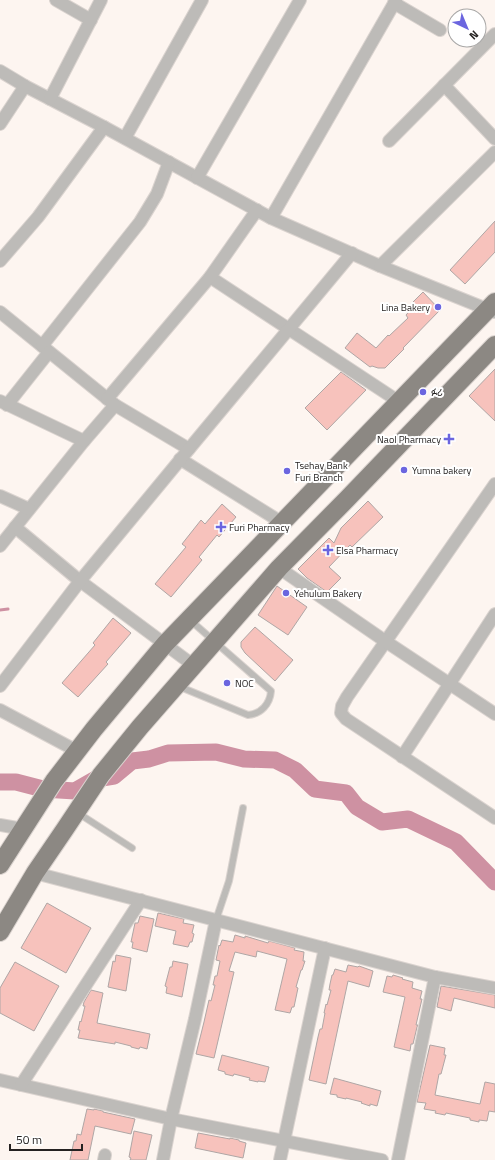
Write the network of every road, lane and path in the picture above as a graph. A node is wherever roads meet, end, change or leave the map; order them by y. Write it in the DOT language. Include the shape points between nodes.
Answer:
graph roads {
  1 [pos="56,0"];
  2 [pos="101,0"];
  3 [pos="202,0"];
  4 [pos="300,0"];
  5 [pos="395,2"];
  6 [pos="91,20"];
  7 [pos="440,30"];
  8 [pos="495,34"];
  9 [pos="0,71"];
  10 [pos="444,85"];
  11 [pos="25,86"];
  12 [pos="50,99"];
  13 [pos="0,124"];
  14 [pos="104,127"];
  15 [pos="125,138"];
  16 [pos="495,139"];
  17 [pos="389,141"];
  18 [pos="495,152"];
  19 [pos="169,162"];
  20 [pos="197,178"];
  21 [pos="257,210"];
  22 [pos="271,218"];
  23 [pos="352,253"];
  24 [pos="0,261"];
  25 [pos="380,266"];
  26 [pos="210,277"];
  27 [pos="493,308"];
  28 [pos="0,312"];
  29 [pos="289,328"];
  30 [pos="495,345"];
  31 [pos="45,349"];
  32 [pos="398,401"];
  33 [pos="111,402"];
  34 [pos="3,403"];
  35 [pos="84,441"];
  36 [pos="188,449"];
  37 [pos="180,459"];
  38 [pos="495,484"];
  39 [pos="0,496"];
  40 [pos="29,509"];
  41 [pos="281,522"];
  42 [pos="15,527"];
  43 [pos="0,546"];
  44 [pos="279,568"];
  45 [pos="80,581"];
  46 [pos="495,615"];
  47 [pos="189,619"];
  48 [pos="214,641"];
  49 [pos="385,641"];
  50 [pos="165,644"];
  51 [pos="193,665"];
  52 [pos="450,683"];
  53 [pos="175,685"];
  54 [pos="0,686"];
  55 [pos="0,710"];
  56 [pos="495,714"];
  57 [pos="77,751"];
  58 [pos="402,757"];
  59 [pos="243,808"];
  60 [pos="76,812"];
  61 [pos="495,818"];
  62 [pos="0,826"];
  63 [pos="23,830"];
  64 [pos="132,848"];
  65 [pos="0,865"];
  66 [pos="35,873"];
  67 [pos="141,900"];
  68 [pos="7,906"];
  69 [pos="216,920"];
  70 [pos="0,932"];
  71 [pos="325,948"];
  72 [pos="435,977"];
  73 [pos="495,988"];
  74 [pos="0,1080"];
  75 [pos="21,1085"];
  76 [pos="171,1118"];
  77 [pos="284,1141"];
  78 [pos="163,1160"];
  79 [pos="280,1160"];
  80 [pos="382,1160"];
  81 [pos="398,1160"];
  1 -- 6 [label="street"];
  2 -- 6 [label="street"];
  3 -- 15 [label="street"];
  4 -- 20 [label="street"];
  5 -- 7 [label="street"];
  5 -- 22 [label="street"];
  6 -- 12 [label="street"];
  8 -- 10 [label="street"];
  9 -- 11 [label="street"];
  10 -- 16 [label="street"];
  10 -- 17 [label="street"];
  11 -- 12 [label="street"];
  11 -- 13 [label="street"];
  12 -- 14 [label="street"];
  14 -- 15 [label="street"];
  14 -- 24 [label="street" via="38,217"];
  15 -- 19 [label="street"];
  18 -- 25 [label="street"];
  19 -- 20 [label="street"];
  19 -- 31 [label="street" via="157,194 140,222"];
  20 -- 21 [label="street"];
  21 -- 22 [label="street"];
  21 -- 26 [label="street"];
  22 -- 23 [label="street"];
  23 -- 25 [label="street"];
  23 -- 29 [label="street"];
  25 -- 27 [label="street"];
  26 -- 29 [label="street"];
  26 -- 33 [label="street"];
  27 -- 32 [label="main road"];
  28 -- 31 [label="street"];
  29 -- 32 [label="street"];
  29 -- 36 [label="street"];
  30 -- 44 [label="main road"];
  31 -- 33 [label="street"];
  31 -- 34 [label="street"];
  32 -- 41 [label="main road"];
  33 -- 35 [label="street"];
  33 -- 36 [label="street"];
  34 -- 35 [label="street"];
  35 -- 40 [label="street"];
  36 -- 37 [label="street"];
  37 -- 41 [label="street"];
  37 -- 45 [label="street"];
  38 -- 49 [label="street"];
  39 -- 40 [label="street"];
  40 -- 42 [label="street"];
  41 -- 47 [label="main road"];
  42 -- 43 [label="street"];
  42 -- 45 [label="street"];
  44 -- 48 [label="main road"];
  44 -- 49 [label="street"];
  45 -- 50 [label="street"];
  45 -- 54 [label="street"];
  46 -- 52 [label="street"];
  47 -- 48 [label="lane"];
  47 -- 50 [label="main road"];
  48 -- 51 [label="main road"];
  48 -- 53 [label="lane" via="271,691 271,699 255,715 248,715"];
  49 -- 52 [label="street"];
  49 -- 58 [label="street" via="347,696 342,713 346,719"];
  50 -- 51 [label="street"];
  50 -- 57 [label="main road"];
  51 -- 53 [label="main road"];
  52 -- 56 [label="street"];
  52 -- 58 [label="street"];
  53 -- 60 [label="main road" via="101,775"];
  55 -- 57 [label="street"];
  57 -- 63 [label="main road" via="54,781"];
  58 -- 61 [label="street"];
  59 -- 69 [label="lane" via="229,881"];
  60 -- 64 [label="lane"];
  60 -- 66 [label="main road"];
  62 -- 63 [label="street"];
  63 -- 65 [label="main road"];
  66 -- 67 [label="street"];
  66 -- 68 [label="main road"];
  67 -- 69 [label="street"];
  67 -- 75 [label="street"];
  68 -- 70 [label="main road"];
  69 -- 71 [label="street"];
  69 -- 76 [label="street"];
  71 -- 72 [label="street"];
  71 -- 77 [label="street"];
  72 -- 73 [label="street"];
  72 -- 81 [label="street"];
  74 -- 75 [label="street"];
  75 -- 76 [label="street"];
  76 -- 77 [label="street"];
  76 -- 78 [label="street"];
  77 -- 79 [label="street"];
  77 -- 80 [label="street"];
}
